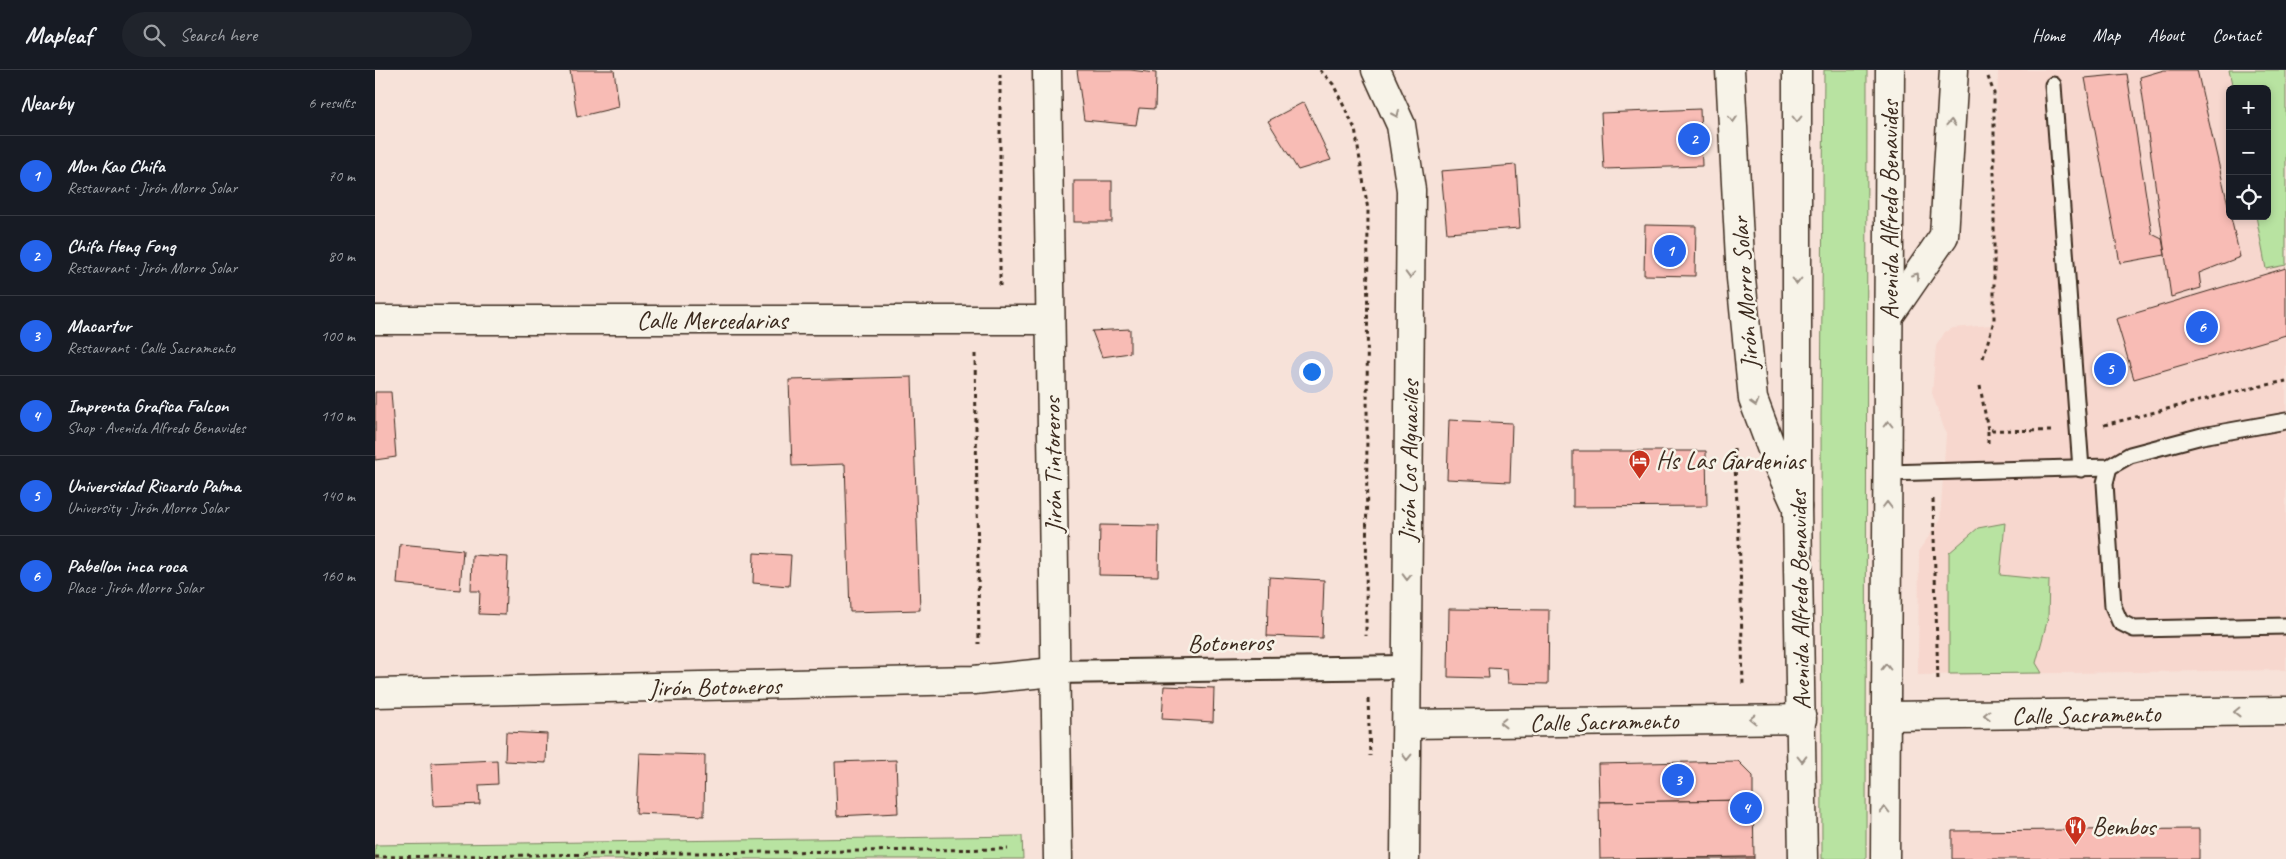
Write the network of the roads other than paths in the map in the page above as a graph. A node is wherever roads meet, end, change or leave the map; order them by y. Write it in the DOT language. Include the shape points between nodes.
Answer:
graph roads {
  1 [pos="1047,70"];
  2 [pos="1376,70"];
  3 [pos="1730,70"];
  4 [pos="1797,70"];
  5 [pos="1890,70"];
  6 [pos="1954,70"];
  7 [pos="2053,84"];
  8 [pos="1889,316"];
  9 [pos="375,320"];
  10 [pos="1050,320"];
  11 [pos="2286,421"];
  12 [pos="2109,468"];
  13 [pos="2081,469"];
  14 [pos="1887,473"];
  15 [pos="1797,507"];
  16 [pos="2286,626"];
  17 [pos="1406,667"];
  18 [pos="1054,672"];
  19 [pos="375,693"];
  20 [pos="2286,711"];
  21 [pos="1886,716"];
  22 [pos="1801,719"];
  23 [pos="1407,724"];
  24 [pos="1058,859"];
  25 [pos="1405,859"];
  26 [pos="1803,859"];
  27 [pos="1885,859"];
  1 -- 10 [label="street, Jirón Tintoreros"];
  2 -- 17 [label="street, Jirón Los Alguaciles, one-way" via="1401,125 1411,190"];
  3 -- 15 [label="street, Jirón Morro Solar, one-way" via="1741,278 1753,399"];
  4 -- 15 [label="street, Avenida Alfredo Benavides, one-way"];
  5 -- 8 [label="street, Avenida Alfredo Benavides"];
  8 -- 6 [label="street, one-way" via="1944,236"];
  7 -- 13 [label="lane"];
  14 -- 8 [label="street, Avenida Alfredo Benavides, one-way"];
  9 -- 10 [label="street, Calle Mercedarias"];
  10 -- 18 [label="street, Jirón Tintoreros"];
  11 -- 12 [label="lane" via="2202,436 2130,455"];
  12 -- 13 [label="lane"];
  12 -- 16 [label="lane" via="2105,483 2113,606 2120,622 2134,629"];
  13 -- 14 [label="lane"];
  21 -- 14 [label="street, Avenida Alfredo Benavides, one-way"];
  15 -- 22 [label="street, Avenida Alfredo Benavides"];
  17 -- 18 [label="street, Botoneros"];
  17 -- 23 [label="street, Jirón Los Alguaciles"];
  18 -- 19 [label="street, Jirón Botoneros" via="974,680"];
  18 -- 24 [label="street, Jirón Tintoreros"];
  20 -- 21 [label="street, Calle Sacramento, one-way"];
  27 -- 21 [label="street, Avenida Alfredo Benavides, one-way"];
  22 -- 23 [label="street, Calle Sacramento, one-way"];
  22 -- 26 [label="street, Avenida Alfredo Benavides, one-way"];
  23 -- 25 [label="street, Jirón Los Alguaciles, one-way"];
}
